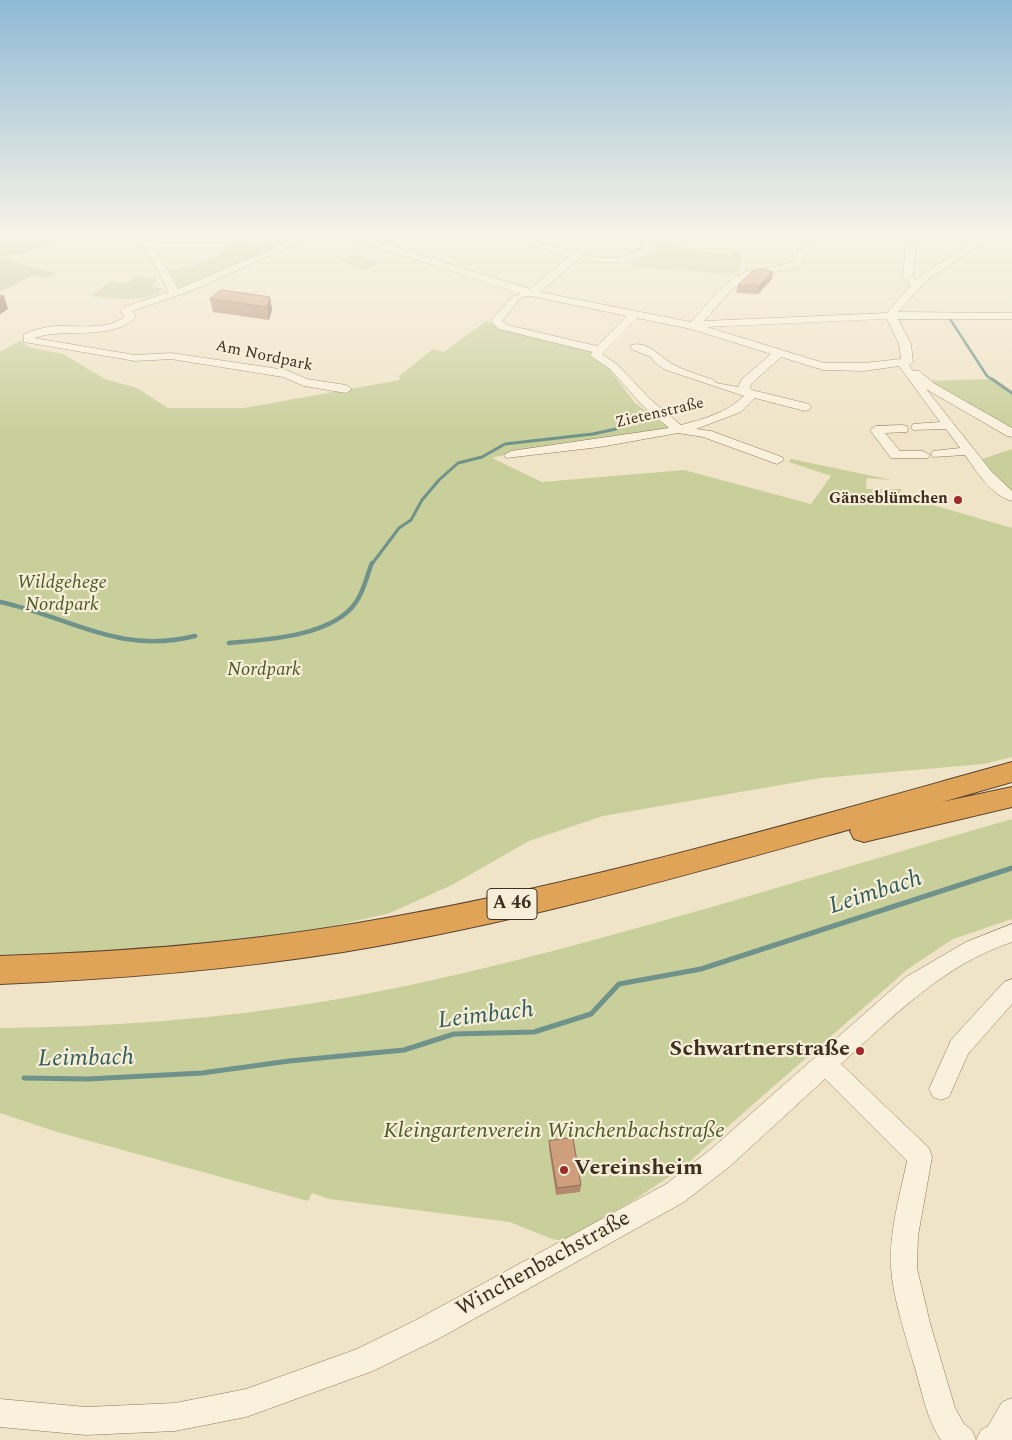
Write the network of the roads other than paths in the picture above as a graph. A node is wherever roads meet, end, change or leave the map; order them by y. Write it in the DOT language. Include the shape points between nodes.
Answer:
graph roads {
  1 [pos="155,300"];
  2 [pos="518,300"];
  3 [pos="554,300"];
  4 [pos="717,300"];
  5 [pos="902,300"];
  6 [pos="897,306"];
  7 [pos="635,314"];
  8 [pos="918,315"];
  9 [pos="993,316"];
  10 [pos="1012,316"];
  11 [pos="894,320"];
  12 [pos="1012,321"];
  13 [pos="693,326"];
  14 [pos="604,346"];
  15 [pos="778,353"];
  16 [pos="903,364"];
  17 [pos="346,389"];
  18 [pos="748,393"];
  19 [pos="805,407"];
  20 [pos="950,425"];
  21 [pos="917,427"];
  22 [pos="902,428"];
  23 [pos="680,430"];
  24 [pos="1012,433"];
  25 [pos="970,451"];
  26 [pos="938,454"];
  27 [pos="511,455"];
  28 [pos="923,455"];
  29 [pos="777,460"];
  30 [pos="1012,497"];
  31 [pos="1012,772"];
  32 [pos="1012,796"];
  33 [pos="1012,933"];
  34 [pos="0,970"];
  35 [pos="0,986"];
  36 [pos="1012,989"];
  37 [pos="825,1064"];
  38 [pos="941,1089"];
  39 [pos="1012,1412"];
  40 [pos="0,1413"];
  41 [pos="962,1440"];
  42 [pos="991,1440"];
  1 -- 17 [label="street, Am Nordpark" via="125,311 131,316 120,326 51,329 33,333 28,340 135,358 171,356 286,374 304,382"];
  2 -- 14 [label="street" via="497,323 503,327"];
  3 -- 7 [label="street"];
  4 -- 13 [label="street"];
  5 -- 6 [label="street"];
  6 -- 8 [label="street"];
  6 -- 11 [label="street"];
  7 -- 13 [label="street"];
  7 -- 14 [label="street"];
  8 -- 9 [label="street"];
  8 -- 11 [label="street"];
  9 -- 10 [label="street"];
  9 -- 12 [label="street"];
  11 -- 13 [label="street" via="715,322"];
  11 -- 16 [label="street" via="909,356"];
  13 -- 15 [label="street"];
  14 -- 18 [label="street" via="631,347 656,355 661,364 683,375"];
  14 -- 23 [label="street" via="596,355 598,359 614,367 646,402"];
  15 -- 16 [label="street" via="834,367"];
  15 -- 18 [label="street, Zietenstraße" via="745,383"];
  16 -- 20 [label="street" via="916,387"];
  16 -- 24 [label="street" via="931,387"];
  18 -- 19 [label="street"];
  18 -- 23 [label="street, Zietenstraße" via="749,400 736,409"];
  20 -- 21 [label="street"];
  20 -- 25 [label="street"];
  22 -- 28 [label="street" via="876,430 896,455"];
  23 -- 27 [label="street, Zietenstraße"];
  23 -- 29 [label="street" via="716,437"];
  25 -- 26 [label="street"];
  25 -- 30 [label="street" via="998,486"];
  31 -- 34 [label="highway, A 46" via="653,871 450,919 343,938 189,958"];
  32 -- 35 [label="highway, A 46" via="718,865 498,923 329,956 170,977"];
  33 -- 37 [label="street, Winchenbachstraße" via="974,947 914,984"];
  36 -- 38 [label="street" via="959,1047"];
  37 -- 40 [label="street, Winchenbachstraße" via="720,1158 675,1193 444,1320 363,1360 246,1403 175,1417 86,1421"];
  37 -- 41 [label="street" via="920,1157 905,1236 904,1268 941,1408 947,1424"];
  39 -- 42 [label="street" via="998,1436"];
}
